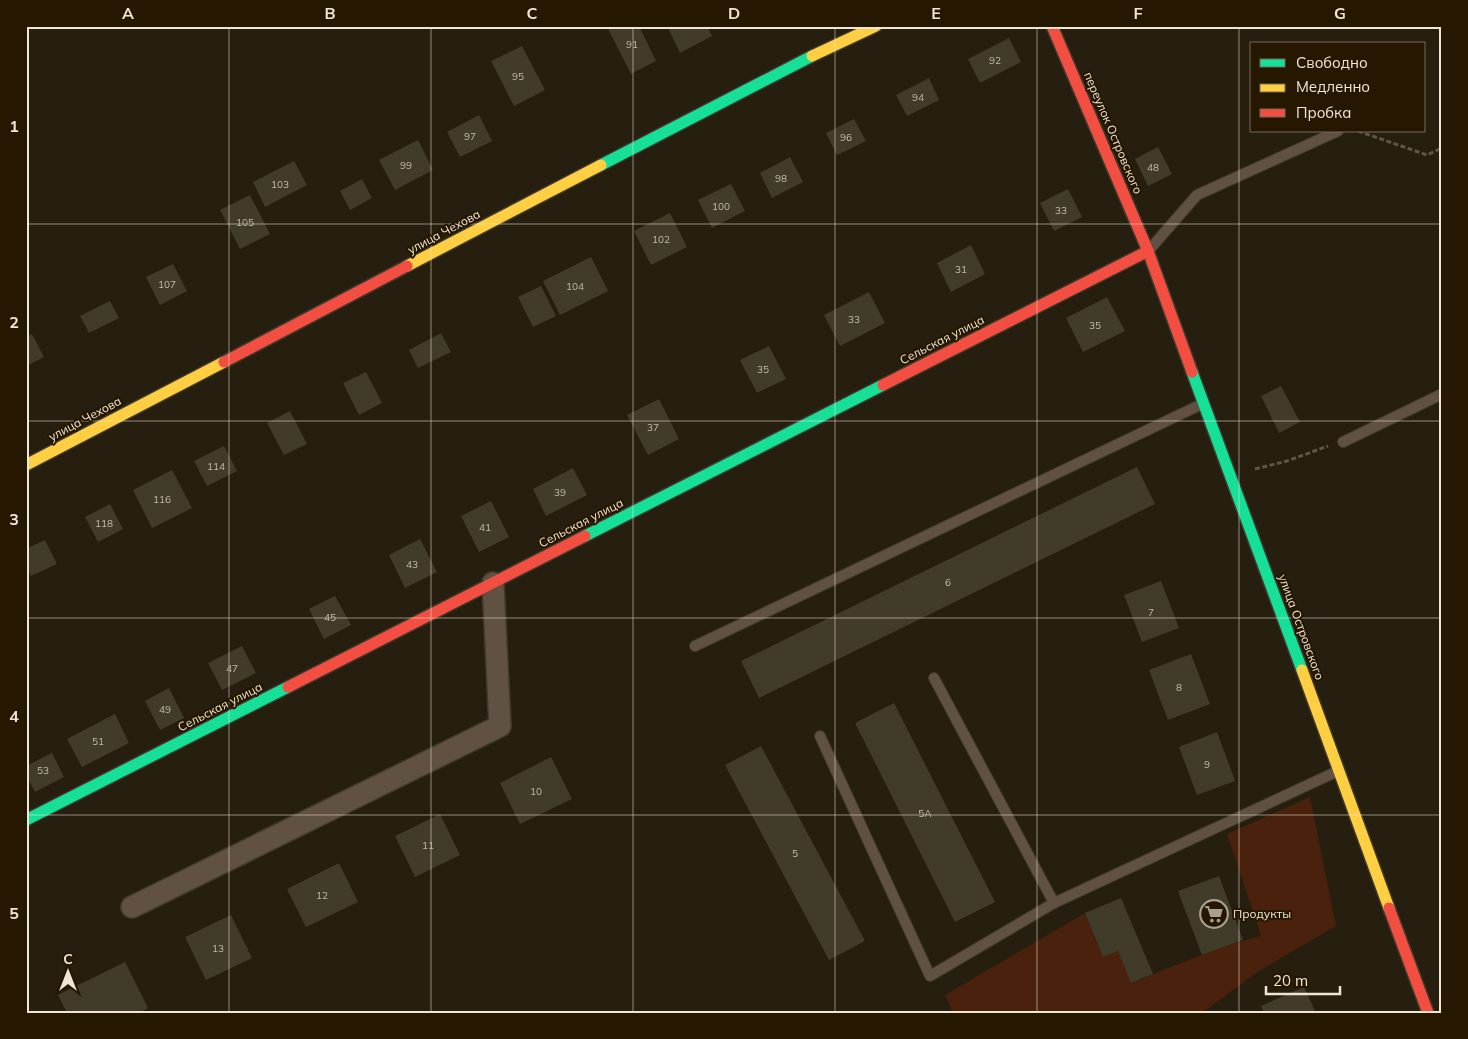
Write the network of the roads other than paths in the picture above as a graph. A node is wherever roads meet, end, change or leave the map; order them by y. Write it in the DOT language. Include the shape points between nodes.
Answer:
graph roads {
  1 [pos="876,26"];
  2 [pos="1052,26"];
  3 [pos="1336,132"];
  4 [pos="1148,251"];
  5 [pos="1442,394"];
  6 [pos="1204,403"];
  7 [pos="1343,442"];
  8 [pos="26,465"];
  9 [pos="493,583"];
  10 [pos="695,646"];
  11 [pos="934,678"];
  12 [pos="820,736"];
  13 [pos="1339,771"];
  14 [pos="26,820"];
  15 [pos="1054,903"];
  16 [pos="132,906"];
  17 [pos="1428,1013"];
  1 -- 8 [label="street, улица Чехова" via="781,71"];
  2 -- 4 [label="street, переулок Островского"];
  3 -- 4 [label="lane" via="1197,195"];
  4 -- 6 [label="street, улица Островского"];
  4 -- 9 [label="street, Сельская улица"];
  5 -- 7 [label="lane"];
  6 -- 10 [label="lane"];
  6 -- 13 [label="street, улица Островского"];
  9 -- 14 [label="street, Сельская улица"];
  9 -- 16 [label="street" via="500,726"];
  11 -- 15 [label="lane"];
  12 -- 15 [label="lane" via="930,976"];
  13 -- 15 [label="lane"];
  13 -- 17 [label="street, улица Островского"];
}
